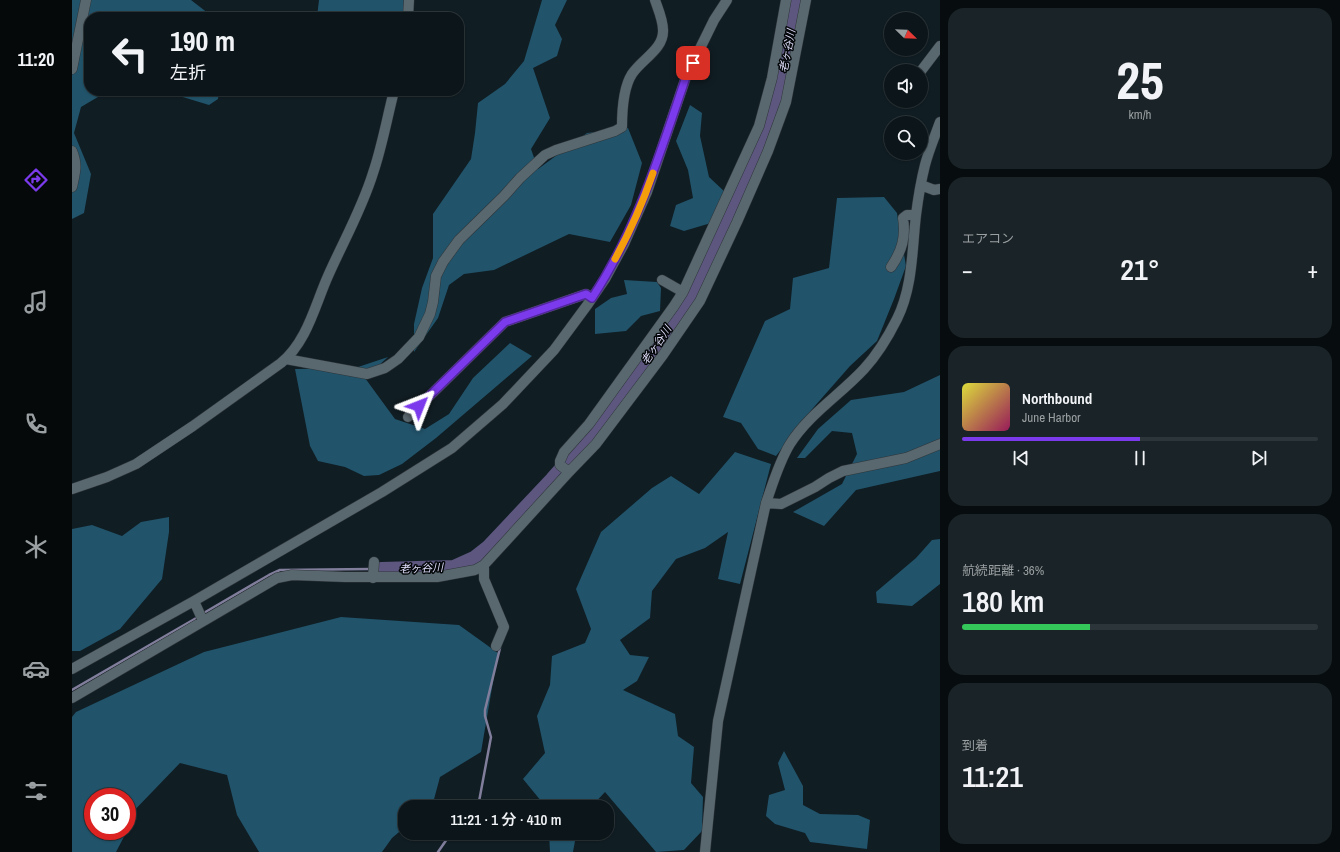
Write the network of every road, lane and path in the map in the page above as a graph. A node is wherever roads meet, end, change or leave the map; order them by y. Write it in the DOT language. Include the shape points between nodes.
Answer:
graph roads {
  1 [pos="86,0"];
  2 [pos="409,0"];
  3 [pos="655,0"];
  4 [pos="727,0"];
  5 [pos="786,0"];
  6 [pos="806,0"];
  7 [pos="408,12"];
  8 [pos="940,46"];
  9 [pos="926,64"];
  10 [pos="72,69"];
  11 [pos="393,96"];
  12 [pos="940,122"];
  13 [pos="72,151"];
  14 [pos="921,185"];
  15 [pos="72,187"];
  16 [pos="940,189"];
  17 [pos="916,215"];
  18 [pos="891,267"];
  19 [pos="662,280"];
  20 [pos="683,292"];
  21 [pos="592,298"];
  22 [pos="286,359"];
  23 [pos="408,417"];
  24 [pos="940,444"];
  25 [pos="569,472"];
  26 [pos="72,490"];
  27 [pos="766,503"];
  28 [pos="374,562"];
  29 [pos="480,567"];
  30 [pos="374,578"];
  31 [pos="199,612"];
  32 [pos="496,646"];
  33 [pos="72,669"];
  34 [pos="72,698"];
  35 [pos="705,852"];
  1 -- 10 [label="street"];
  2 -- 7 [label="street"];
  3 -- 22 [label="street" via="663,27 662,39 658,47 632,74 624,93 622,127 546,155 459,240 442,262 436,276 433,302 426,324 419,337 398,359 385,368 367,374"];
  4 -- 21 [label="street" via="714,20 686,77 647,192 624,244"];
  5 -- 20 [label="street" via="772,78 759,126"];
  6 -- 25 [label="street" via="786,102 768,151 700,301 596,444"];
  8 -- 9 [label="street"];
  11 -- 22 [label="street" via="374,173 366,194 304,334"];
  12 -- 14 [label="street" via="925,164"];
  13 -- 15 [label="street" via="76,159 76,169"];
  14 -- 16 [label="street" via="934,190"];
  14 -- 17 [label="street"];
  17 -- 18 [label="street" via="907,215 903,218 905,226 902,248"];
  17 -- 27 [label="street" via="906,297 898,318 881,348 864,369 806,424 790,445 774,478"];
  19 -- 20 [label="street"];
  20 -- 25 [label="street" via="589,424 564,452 560,465"];
  21 -- 23 [label="street" via="586,294 505,322"];
  21 -- 31 [label="street" via="554,350 503,404 452,448"];
  22 -- 26 [label="street" via="156,452 126,470"];
  24 -- 27 [label="street" via="906,458 843,471 781,504"];
  25 -- 29 [label="street"];
  27 -- 35 [label="street" via="718,721"];
  28 -- 30 [label="street"];
  29 -- 30 [label="street" via="437,577"];
  29 -- 32 [label="street" via="504,627"];
  30 -- 31 [label="street" via="292,575 277,578"];
  31 -- 33 [label="street"];
  31 -- 34 [label="street"];
}
